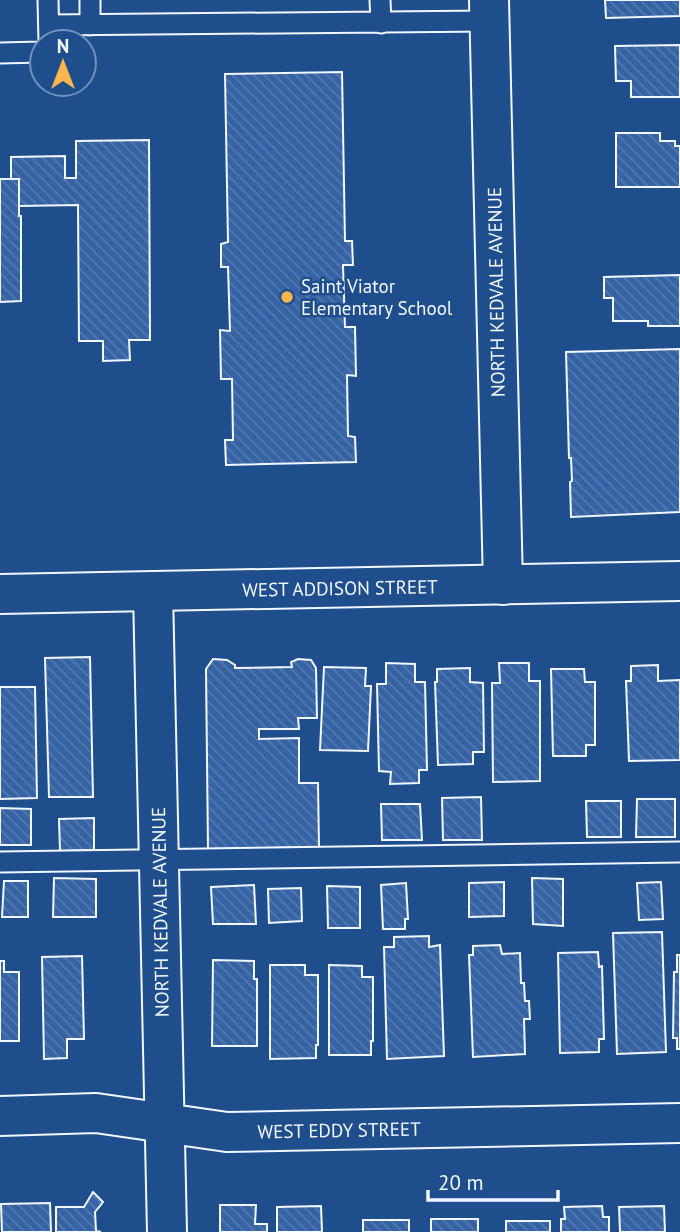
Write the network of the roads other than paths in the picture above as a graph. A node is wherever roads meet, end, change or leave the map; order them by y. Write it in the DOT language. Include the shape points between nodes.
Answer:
graph roads {
  1 [pos="48,0"];
  2 [pos="90,0"];
  3 [pos="380,0"];
  4 [pos="489,11"];
  5 [pos="381,23"];
  6 [pos="90,25"];
  7 [pos="49,28"];
  8 [pos="76,28"];
  9 [pos="28,52"];
  10 [pos="0,53"];
  11 [pos="680,582"];
  12 [pos="503,585"];
  13 [pos="153,591"];
  14 [pos="0,594"];
  15 [pos="680,852"];
  16 [pos="159,860"];
  17 [pos="0,862"];
  18 [pos="0,1116"];
  19 [pos="164,1122"];
  20 [pos="680,1123"];
  21 [pos="167,1232"];
  1 -- 7 [label="lane"];
  2 -- 6 [label="lane"];
  3 -- 5 [label="lane"];
  4 -- 5 [label="lane"];
  4 -- 12 [label="street, NORTH KEDVALE AVENUE"];
  5 -- 6 [label="lane"];
  6 -- 8 [label="lane"];
  9 -- 10 [label="lane"];
  11 -- 12 [label="street, WEST ADDISON STREET"];
  12 -- 13 [label="street, WEST ADDISON STREET"];
  13 -- 14 [label="street, WEST ADDISON STREET"];
  13 -- 16 [label="street, NORTH KEDVALE AVENUE"];
  15 -- 16 [label="lane"];
  16 -- 17 [label="lane"];
  16 -- 19 [label="street, NORTH KEDVALE AVENUE"];
  18 -- 19 [label="street, WEST EDDY STREET" via="96,1113"];
  19 -- 20 [label="street, WEST EDDY STREET" via="227,1132"];
  19 -- 21 [label="street, NORTH KEDVALE AVENUE"];
}
